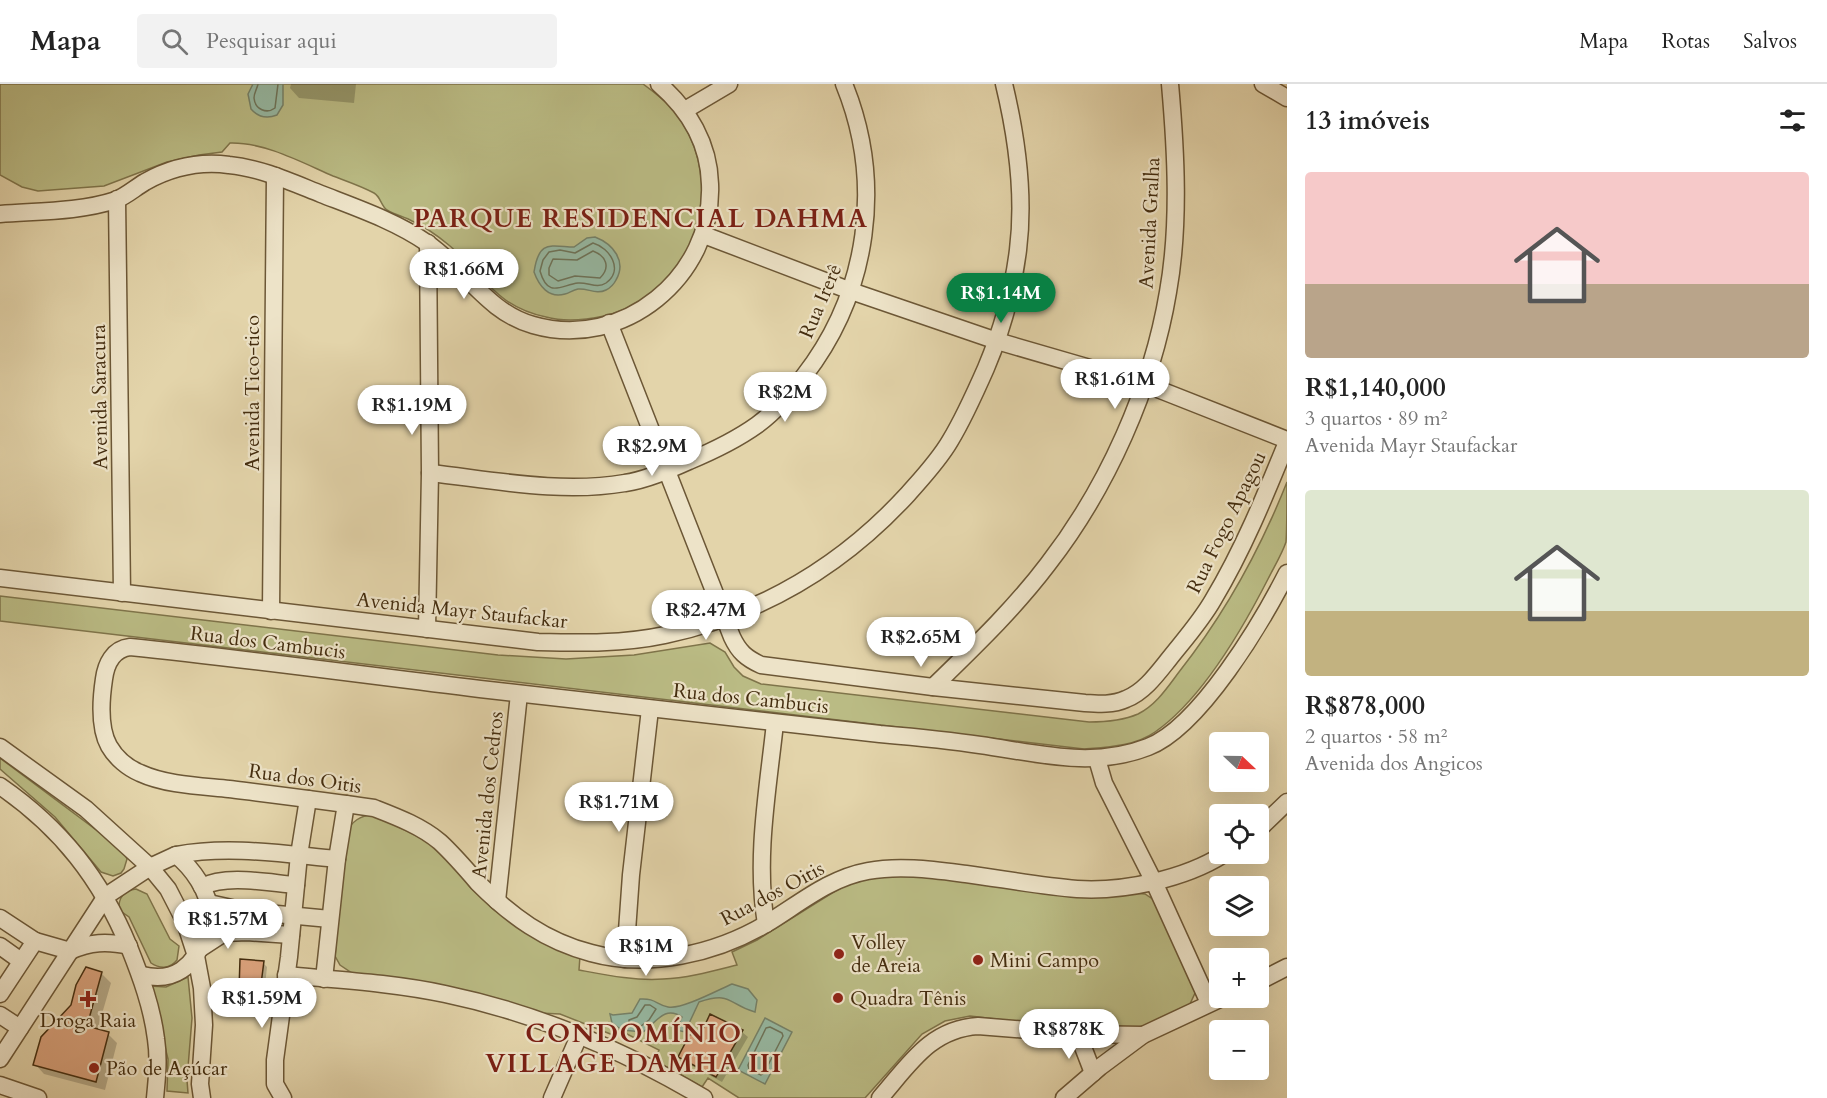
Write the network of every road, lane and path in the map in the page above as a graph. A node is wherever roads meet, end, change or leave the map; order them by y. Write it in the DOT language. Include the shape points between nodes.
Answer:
graph roads {
  1 [pos="659,84"];
  2 [pos="729,84"];
  3 [pos="844,84"];
  4 [pos="1004,84"];
  5 [pos="1170,84"];
  6 [pos="1263,84"];
  7 [pos="1287,98"];
  8 [pos="685,110"];
  9 [pos="274,176"];
  10 [pos="117,199"];
  11 [pos="0,213"];
  12 [pos="704,235"];
  13 [pos="428,243"];
  14 [pos="851,291"];
  15 [pos="609,323"];
  16 [pos="997,341"];
  17 [pos="1145,384"];
  18 [pos="1287,441"];
  19 [pos="668,471"];
  20 [pos="430,472"];
  21 [pos="0,579"];
  22 [pos="1285,582"];
  23 [pos="122,593"];
  24 [pos="271,611"];
  25 [pos="725,618"];
  26 [pos="427,629"];
  27 [pos="933,687"];
  28 [pos="519,694"];
  29 [pos="650,709"];
  30 [pos="775,723"];
  31 [pos="108,745"];
  32 [pos="0,747"];
  33 [pos="1097,759"];
  34 [pos="0,786"];
  35 [pos="308,799"];
  36 [pos="1287,802"];
  37 [pos="346,804"];
  38 [pos="1269,819"];
  39 [pos="176,855"];
  40 [pos="299,855"];
  41 [pos="337,859"];
  42 [pos="1209,861"];
  43 [pos="150,867"];
  44 [pos="1154,882"];
  45 [pos="296,885"];
  46 [pos="202,887"];
  47 [pos="106,896"];
  48 [pos="497,901"];
  49 [pos="209,903"];
  50 [pos="293,915"];
  51 [pos="0,918"];
  52 [pos="330,919"];
  53 [pos="766,924"];
  54 [pos="291,935"];
  55 [pos="35,942"];
  56 [pos="0,946"];
  57 [pos="129,946"];
  58 [pos="70,951"];
  59 [pos="199,952"];
  60 [pos="625,959"];
  61 [pos="1287,967"];
  62 [pos="12,970"];
  63 [pos="142,975"];
  64 [pos="286,975"];
  65 [pos="1269,976"];
  66 [pos="324,979"];
  67 [pos="1209,987"];
  68 [pos="0,994"];
  69 [pos="1209,1003"];
  70 [pos="0,1015"];
  71 [pos="20,1028"];
  72 [pos="1078,1034"];
  73 [pos="1143,1035"];
  74 [pos="579,1036"];
  75 [pos="0,1059"];
  76 [pos="1093,1073"];
  77 [pos="0,1085"];
  78 [pos="279,1091"];
  79 [pos="38,1098"];
  80 [pos="155,1098"];
  81 [pos="202,1098"];
  82 [pos="552,1098"];
  83 [pos="704,1098"];
  84 [pos="879,1098"];
  85 [pos="1064,1098"];
  1 -- 8 [label="street"];
  2 -- 8 [label="street"];
  3 -- 14 [label="street, Rua Irerê" via="864,153 866,193 864,237"];
  4 -- 16 [label="street, Avenida Mayr Staufackar" via="1015,131 1021,199 1012,294"];
  5 -- 17 [label="street, Avenida Gralha" via="1173,254 1168,293"];
  6 -- 7 [label="street"];
  8 -- 12 [label="street" via="701,141 710,174 711,196"];
  9 -- 10 [label="street" via="228,165 186,166 147,181"];
  9 -- 13 [label="street" via="375,216"];
  9 -- 24 [label="street, Avenida Tico-tico"];
  10 -- 11 [label="street" via="85,207"];
  10 -- 23 [label="street, Avenida Saracura"];
  12 -- 14 [label="street"];
  12 -- 15 [label="street" via="678,280 662,295 644,309"];
  13 -- 15 [label="street" via="506,314 555,329 586,329"];
  13 -- 20 [label="street"];
  14 -- 16 [label="street"];
  14 -- 19 [label="street, Rua Irerê" via="816,360 787,399 758,424 716,450"];
  15 -- 19 [label="street"];
  16 -- 17 [label="street"];
  16 -- 25 [label="street, Avenida Mayr Staufackar" via="950,442 885,519 803,582"];
  17 -- 18 [label="street"];
  17 -- 27 [label="street, Avenida Gralha" via="1083,515 998,623"];
  18 -- 27 [label="street, Rua Fogo Apagou" via="1236,559 1212,602 1140,691 1127,699 1102,704"];
  19 -- 20 [label="street, Rua Irerê" via="626,483 588,487"];
  19 -- 25 [label="street"];
  20 -- 26 [label="street"];
  21 -- 23 [label="street, Avenida Mayr Staufackar"];
  22 -- 33 [label="street, Rua dos Cambucis" via="1203,704 1152,746"];
  23 -- 24 [label="street, Avenida Mayr Staufackar"];
  24 -- 26 [label="street, Avenida Mayr Staufackar"];
  25 -- 26 [label="street, Avenida Mayr Staufackar" via="665,634 607,643 538,642"];
  25 -- 27 [label="street" via="738,650 761,665"];
  28 -- 29 [label="street, Rua dos Cambucis"];
  28 -- 31 [label="street, Rua dos Cambucis" via="123,648 106,669 102,694"];
  28 -- 48 [label="street, Avenida dos Cedros"];
  29 -- 30 [label="street, Rua dos Cambucis"];
  29 -- 60 [label="street"];
  30 -- 33 [label="street, Rua dos Cambucis" via="977,744 1078,760"];
  30 -- 53 [label="street" via="762,872"];
  31 -- 35 [label="street, Rua dos Oitis" via="129,767 155,778"];
  32 -- 43 [label="street" via="86,809"];
  33 -- 44 [label="street" via="1104,783"];
  34 -- 47 [label="street" via="53,828"];
  35 -- 37 [label="street, Rua dos Oitis"];
  35 -- 40 [label="street"];
  36 -- 38 [label="street"];
  37 -- 41 [label="street"];
  37 -- 48 [label="street, Rua dos Oitis" via="374,808 416,826 439,842"];
  39 -- 40 [label="street" via="227,849"];
  39 -- 43 [label="street"];
  39 -- 46 [label="street"];
  40 -- 41 [label="street"];
  40 -- 45 [label="street"];
  41 -- 52 [label="street"];
  42 -- 44 [label="street, Rua dos Oitis"];
  43 -- 47 [label="street"];
  43 -- 59 [label="street" via="168,889"];
  44 -- 53 [label="street, Rua dos Oitis" via="1078,889 933,870 866,871 814,892"];
  44 -- 67 [label="street"];
  45 -- 46 [label="street" via="226,881"];
  45 -- 50 [label="street"];
  46 -- 49 [label="street"];
  47 -- 57 [label="street"];
  47 -- 58 [label="street"];
  48 -- 60 [label="street, Rua dos Oitis" via="528,926 560,942"];
  49 -- 50 [label="street"];
  49 -- 59 [label="street" via="210,915"];
  50 -- 52 [label="street"];
  50 -- 54 [label="street"];
  51 -- 55 [label="street"];
  52 -- 66 [label="street"];
  53 -- 60 [label="street, Rua dos Oitis" via="698,952 639,961"];
  54 -- 59 [label="street" via="224,933"];
  54 -- 64 [label="street"];
  55 -- 58 [label="street"];
  55 -- 62 [label="street"];
  56 -- 62 [label="street"];
  57 -- 58 [label="street" via="99,942"];
  57 -- 63 [label="street"];
  58 -- 71 [label="street"];
  59 -- 63 [label="street" via="178,973 154,978"];
  59 -- 81 [label="street" via="204,1025"];
  61 -- 65 [label="street"];
  62 -- 68 [label="street"];
  63 -- 80 [label="street" via="156,1038"];
  64 -- 66 [label="street"];
  64 -- 78 [label="street" via="275,1060"];
  66 -- 74 [label="street" via="444,994 503,1009"];
  69 -- 73 [label="street"];
  70 -- 71 [label="street"];
  71 -- 75 [label="street"];
  72 -- 73 [label="street"];
  72 -- 76 [label="street"];
  72 -- 84 [label="street" via="965,1026 932,1040"];
  73 -- 76 [label="street"];
  74 -- 82 [label="street"];
  74 -- 83 [label="street"];
  76 -- 85 [label="street"];
  77 -- 79 [label="street"];
}
